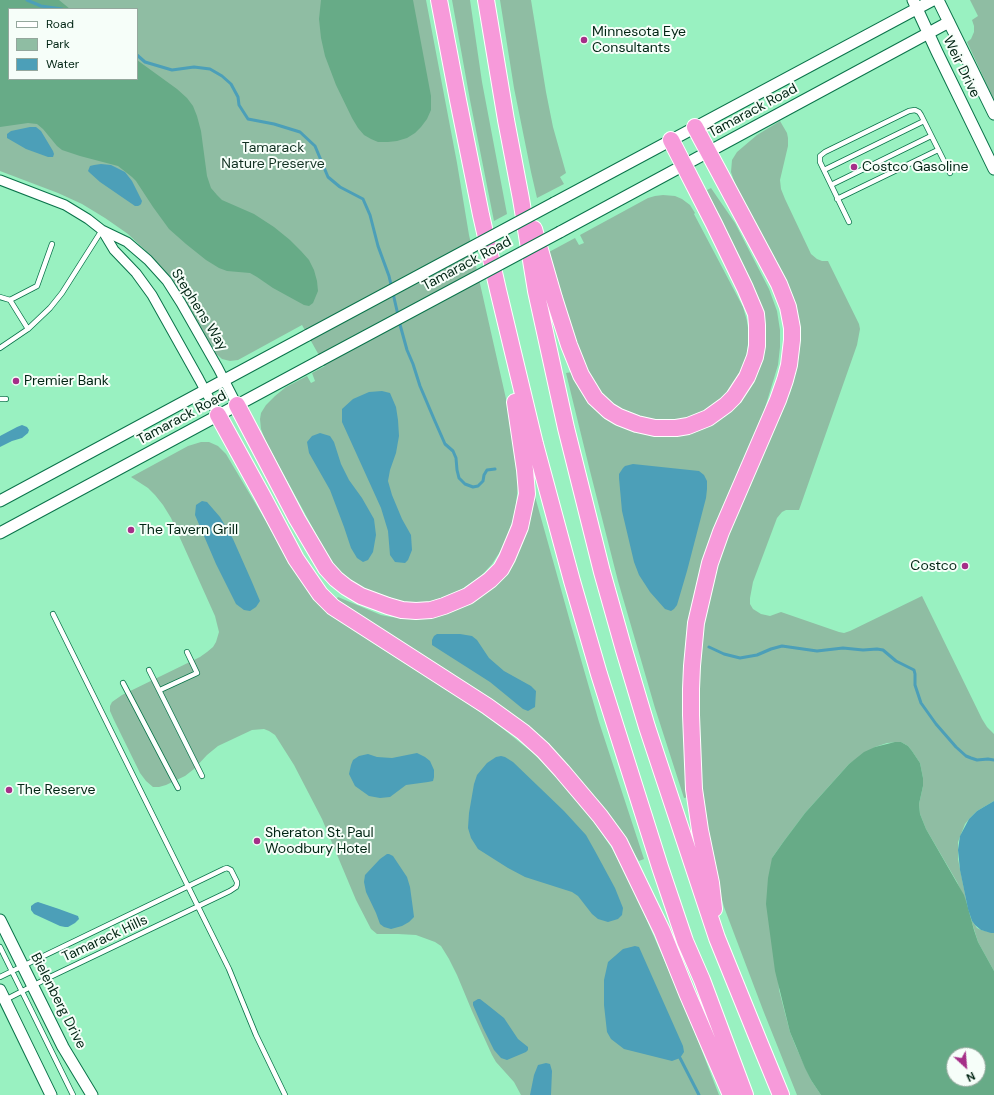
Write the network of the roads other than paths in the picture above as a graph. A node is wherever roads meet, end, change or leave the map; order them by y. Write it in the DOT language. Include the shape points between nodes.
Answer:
graph roads {
  1 [pos="439,0"];
  2 [pos="486,0"];
  3 [pos="933,0"];
  4 [pos="938,0"];
  5 [pos="915,4"];
  6 [pos="949,22"];
  7 [pos="928,33"];
  8 [pos="994,114"];
  9 [pos="924,121"];
  10 [pos="695,127"];
  11 [pos="931,136"];
  12 [pos="671,140"];
  13 [pos="938,150"];
  14 [pos="708,152"];
  15 [pos="513,159"];
  16 [pos="684,165"];
  17 [pos="994,169"];
  18 [pos="824,170"];
  19 [pos="950,173"];
  20 [pos="0,180"];
  21 [pos="831,185"];
  22 [pos="837,199"];
  23 [pos="849,222"];
  24 [pos="102,230"];
  25 [pos="52,244"];
  26 [pos="498,290"];
  27 [pos="0,297"];
  28 [pos="10,300"];
  29 [pos="28,329"];
  30 [pos="0,348"];
  31 [pos="225,380"];
  32 [pos="205,390"];
  33 [pos="237,405"];
  34 [pos="218,416"];
  35 [pos="0,501"];
  36 [pos="0,533"];
  37 [pos="53,614"];
  38 [pos="187,652"];
  39 [pos="149,670"];
  40 [pos="123,683"];
  41 [pos="160,690"];
  42 [pos="202,776"];
  43 [pos="178,788"];
  44 [pos="188,886"];
  45 [pos="199,907"];
  46 [pos="0,920"];
  47 [pos="717,938"];
  48 [pos="0,947"];
  49 [pos="23,966"];
  50 [pos="12,971"];
  51 [pos="0,977"];
  52 [pos="32,985"];
  53 [pos="0,990"];
  54 [pos="22,991"];
  55 [pos="2,1001"];
  56 [pos="51,1095"];
  57 [pos="73,1095"];
  58 [pos="92,1095"];
  59 [pos="285,1095"];
  60 [pos="731,1095"];
  61 [pos="745,1095"];
  62 [pos="781,1095"];
  1 -- 26 [label="highway"];
  2 -- 15 [label="highway"];
  3 -- 5 [label="street, Tamarack Road"];
  4 -- 6 [label="street, Weir Drive"];
  5 -- 7 [label="street, Weir Drive"];
  5 -- 10 [label="street, Tamarack Road"];
  6 -- 7 [label="street, Tamarack Road"];
  6 -- 8 [label="street, Weir Drive"];
  7 -- 14 [label="street, Tamarack Road"];
  7 -- 17 [label="street, Weir Drive"];
  9 -- 11 [label="lane"];
  9 -- 18 [label="lane"];
  9 -- 18 [label="lane" via="919,112 912,110 822,153 819,159"];
  10 -- 12 [label="street, Tamarack Road"];
  10 -- 14 [label="highway"];
  11 -- 13 [label="lane"];
  11 -- 21 [label="lane"];
  12 -- 16 [label="highway"];
  12 -- 31 [label="street, Tamarack Road, bridge"];
  13 -- 19 [label="lane"];
  13 -- 22 [label="lane"];
  14 -- 16 [label="street, Tamarack Road"];
  14 -- 47 [label="highway" via="781,289 788,307 792,340 789,365 780,393 710,563 696,623 691,681 694,789 711,883"];
  15 -- 16 [label="highway" via="580,375 595,398 609,411 628,422 655,428 688,426 708,418 726,405 747,377 757,346 756,314 751,301"];
  15 -- 47 [label="highway" via="531,269 602,572 647,727"];
  16 -- 33 [label="street, Tamarack Road, bridge"];
  18 -- 21 [label="lane"];
  20 -- 24 [label="street, Stephens Way" via="65,205"];
  21 -- 22 [label="lane"];
  22 -- 23 [label="lane"];
  24 -- 29 [label="lane" via="62,293"];
  24 -- 31 [label="street, Stephens Way" via="127,242 167,281"];
  24 -- 32 [label="street, Stephens Way" via="114,250 152,295"];
  25 -- 28 [label="lane" via="37,286"];
  26 -- 33 [label="highway" via="527,494 520,526 501,569 490,580 456,602 431,610 402,610 376,602 346,588 326,568 303,530"];
  26 -- 61 [label="highway" via="537,452 601,682 685,941"];
  27 -- 28 [label="lane"];
  28 -- 29 [label="lane"];
  29 -- 30 [label="lane"];
  31 -- 32 [label="street, Tamarack Road"];
  31 -- 33 [label="street, Stephens Way"];
  32 -- 34 [label="street, Stephens Way"];
  32 -- 35 [label="street, Tamarack Road"];
  33 -- 34 [label="street, Tamarack Road"];
  34 -- 36 [label="street, Tamarack Road"];
  34 -- 60 [label="highway" via="296,559 320,594 333,607 523,732 543,750 600,816 619,842 662,931"];
  37 -- 44 [label="lane"];
  38 -- 41 [label="lane" via="197,673"];
  39 -- 41 [label="lane"];
  40 -- 43 [label="lane"];
  41 -- 42 [label="lane"];
  44 -- 45 [label="lane"];
  44 -- 45 [label="lane, Tamarack Hills" via="224,869 231,870 236,887"];
  44 -- 49 [label="lane, Tamarack Hills"];
  45 -- 52 [label="lane, Tamarack Hills"];
  45 -- 59 [label="lane"];
  46 -- 49 [label="street, Bielenberg Drive"];
  47 -- 62 [label="highway"];
  48 -- 50 [label="lane"];
  49 -- 50 [label="lane, Tamarack Hills"];
  49 -- 52 [label="street, Bielenberg Drive"];
  50 -- 51 [label="lane, Tamarack Hills"];
  50 -- 54 [label="lane"];
  52 -- 54 [label="lane, Tamarack Hills"];
  52 -- 58 [label="street, Bielenberg Drive" via="63,1047"];
  53 -- 55 [label="street"];
  54 -- 55 [label="lane, Tamarack Hills"];
  54 -- 57 [label="lane"];
  55 -- 56 [label="street"];
}
